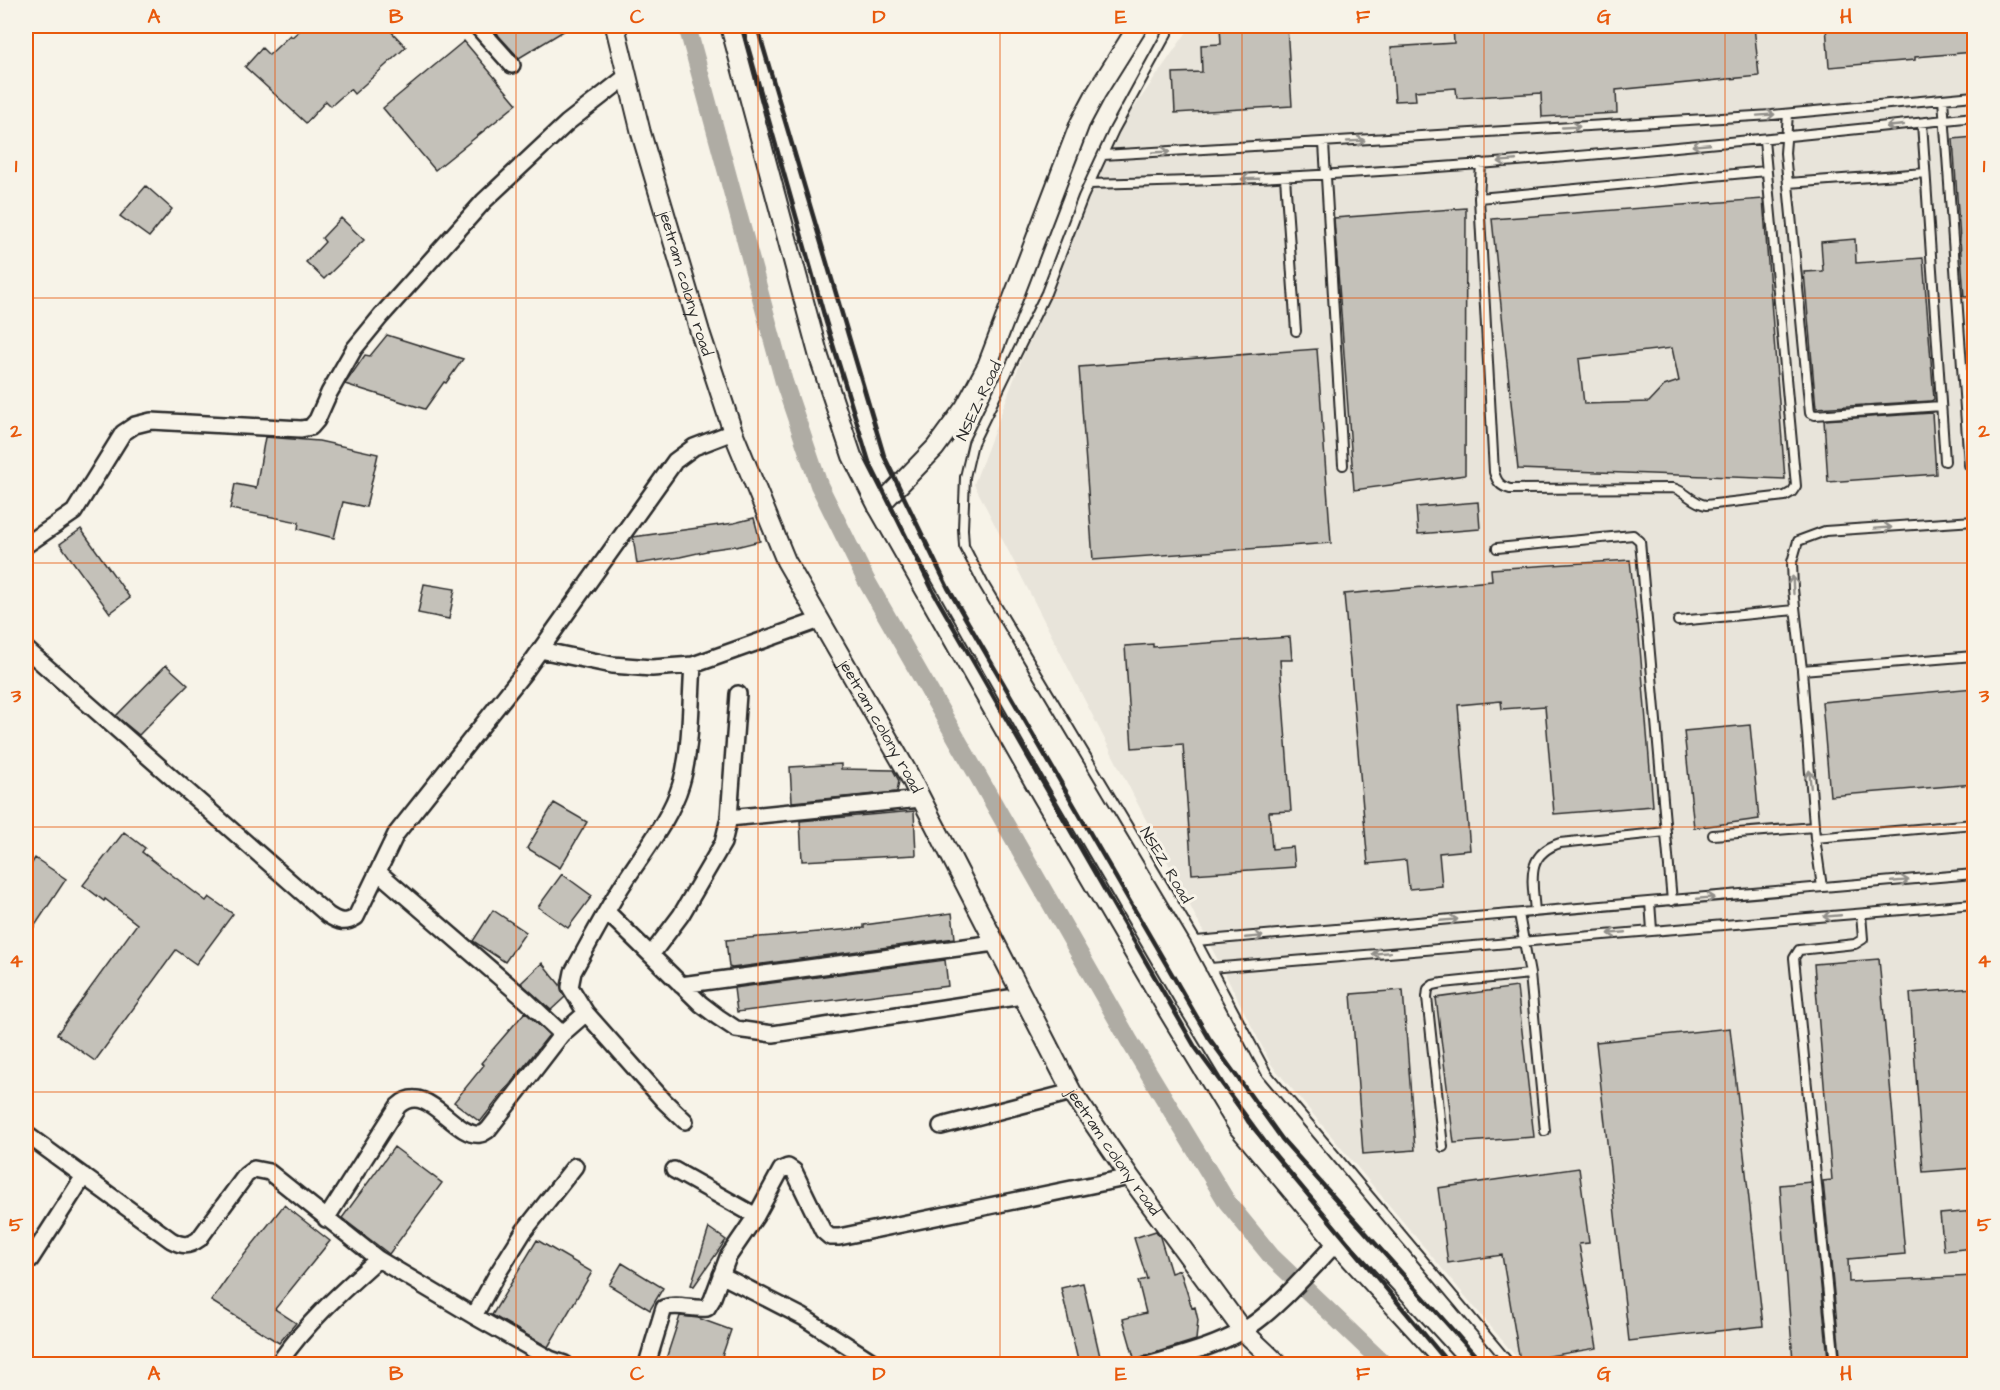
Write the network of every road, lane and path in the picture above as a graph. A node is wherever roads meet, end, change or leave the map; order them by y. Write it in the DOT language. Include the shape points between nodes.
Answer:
graph roads {
  1 [pos="477,26"];
  2 [pos="615,26"];
  3 [pos="1138,26"];
  4 [pos="1171,26"];
  5 [pos="732,27"];
  6 [pos="512,65"];
  7 [pos="627,76"];
  8 [pos="1974,96"];
  9 [pos="1943,99"];
  10 [pos="1788,114"];
  11 [pos="1974,117"];
  12 [pos="1945,120"];
  13 [pos="1922,123"];
  14 [pos="1788,137"];
  15 [pos="1764,140"];
  16 [pos="1324,142"];
  17 [pos="1102,155"];
  18 [pos="1481,163"];
  19 [pos="1766,171"];
  20 [pos="1925,172"];
  21 [pos="1326,174"];
  22 [pos="1285,177"];
  23 [pos="1788,183"];
  24 [pos="1089,184"];
  25 [pos="1479,198"];
  26 [pos="1296,331"];
  27 [pos="1941,406"];
  28 [pos="733,432"];
  29 [pos="1945,461"];
  30 [pos="1343,465"];
  31 [pos="1969,465"];
  32 [pos="878,507"];
  33 [pos="1974,521"];
  34 [pos="26,545"];
  35 [pos="1497,548"];
  36 [pos="1796,610"];
  37 [pos="820,620"];
  38 [pos="1678,621"];
  39 [pos="26,649"];
  40 [pos="540,650"];
  41 [pos="1974,656"];
  42 [pos="693,665"];
  43 [pos="1802,670"];
  44 [pos="738,694"];
  45 [pos="921,799"];
  46 [pos="729,818"];
  47 [pos="1974,824"];
  48 [pos="1814,827"];
  49 [pos="1666,832"];
  50 [pos="1713,835"];
  51 [pos="1815,838"];
  52 [pos="378,872"];
  53 [pos="1974,874"];
  54 [pos="1822,888"];
  55 [pos="1672,901"];
  56 [pos="1650,902"];
  57 [pos="1974,904"];
  58 [pos="607,912"];
  59 [pos="1535,912"];
  60 [pos="1519,914"];
  61 [pos="1861,914"];
  62 [pos="1652,930"];
  63 [pos="1525,940"];
  64 [pos="1196,941"];
  65 [pos="995,943"];
  66 [pos="651,955"];
  67 [pos="1210,968"];
  68 [pos="1530,974"];
  69 [pos="681,985"];
  70 [pos="1022,996"];
  71 [pos="586,1013"];
  72 [pos="562,1034"];
  73 [pos="1072,1092"];
  74 [pos="685,1121"];
  75 [pos="941,1126"];
  76 [pos="1545,1131"];
  77 [pos="26,1134"];
  78 [pos="1443,1147"];
  79 [pos="575,1166"];
  80 [pos="674,1170"];
  81 [pos="84,1176"];
  82 [pos="1130,1177"];
  83 [pos="756,1216"];
  84 [pos="326,1219"];
  85 [pos="1331,1249"];
  86 [pos="378,1259"];
  87 [pos="30,1260"];
  88 [pos="722,1275"];
  89 [pos="474,1316"];
  90 [pos="1243,1331"];
  91 [pos="278,1365"];
  92 [pos="565,1365"];
  93 [pos="647,1365"];
  94 [pos="876,1365"];
  95 [pos="1151,1365"];
  96 [pos="1278,1365"];
  97 [pos="1447,1365"];
  98 [pos="1510,1365"];
  99 [pos="1835,1365"];
  1 -- 6 [label="street"];
  2 -- 7 [label="street, jeetram colony road"];
  3 -- 32 [label="street" via="1080,123 981,376 965,407 935,448"];
  4 -- 17 [label="lane, NSEZ Road"];
  5 -- 32 [label="street" via="819,357 852,456"];
  7 -- 28 [label="street, jeetram colony road" via="660,199"];
  7 -- 34 [label="street" via="567,123 484,201 354,349 311,427 151,421 135,425 123,433 74,512"];
  8 -- 9 [label="lane"];
  9 -- 10 [label="lane"];
  9 -- 12 [label="lane"];
  10 -- 14 [label="lane"];
  16 -- 10 [label="lane, one-way"];
  11 -- 12 [label="lane"];
  12 -- 13 [label="lane"];
  12 -- 31 [label="lane"];
  13 -- 14 [label="lane, one-way"];
  13 -- 20 [label="lane"];
  14 -- 15 [label="lane"];
  14 -- 23 [label="lane"];
  15 -- 18 [label="lane, one-way"];
  15 -- 19 [label="lane"];
  17 -- 16 [label="lane, one-way"];
  16 -- 21 [label="lane"];
  17 -- 24 [label="lane, NSEZ Road"];
  18 -- 21 [label="lane"];
  18 -- 25 [label="lane"];
  19 -- 25 [label="lane"];
  19 -- 25 [label="lane" via="1796,486 1785,496 1706,505 1673,488 1510,489 1496,480"];
  20 -- 23 [label="lane"];
  20 -- 27 [label="lane"];
  21 -- 22 [label="lane"];
  21 -- 30 [label="lane"];
  22 -- 24 [label="lane, one-way"];
  22 -- 26 [label="lane"];
  23 -- 27 [label="lane" via="1809,413"];
  24 -- 64 [label="lane, NSEZ Road" via="1046,294 973,443 965,477 964,546"];
  27 -- 29 [label="lane"];
  28 -- 37 [label="street, jeetram colony road" via="786,561"];
  28 -- 40 [label="street" via="694,447 675,461"];
  32 -- 85 [label="street" via="1041,794 1239,1128"];
  36 -- 33 [label="lane, one-way" via="1792,562 1798,541 1825,531"];
  35 -- 49 [label="lane" via="1633,536 1640,541"];
  36 -- 38 [label="lane"];
  36 -- 43 [label="lane"];
  37 -- 42 [label="street"];
  37 -- 45 [label="street, jeetram colony road"];
  39 -- 52 [label="street" via="328,915 348,922 356,917"];
  40 -- 42 [label="street" via="652,669"];
  40 -- 52 [label="street" via="396,834"];
  41 -- 43 [label="lane"];
  42 -- 58 [label="street" via="688,742 680,787"];
  48 -- 43 [label="lane, one-way"];
  44 -- 46 [label="street"];
  45 -- 46 [label="street"];
  45 -- 65 [label="street, jeetram colony road"];
  46 -- 66 [label="street" via="723,843 681,915"];
  47 -- 51 [label="lane"];
  48 -- 50 [label="lane"];
  48 -- 51 [label="lane"];
  49 -- 55 [label="lane"];
  49 -- 59 [label="lane" via="1546,847 1534,865"];
  51 -- 54 [label="lane"];
  52 -- 72 [label="street"];
  54 -- 53 [label="lane, one-way"];
  55 -- 54 [label="lane, one-way"];
  55 -- 56 [label="lane"];
  56 -- 59 [label="lane"];
  56 -- 62 [label="lane"];
  57 -- 61 [label="lane"];
  58 -- 66 [label="street"];
  58 -- 71 [label="street" via="573,972 570,987"];
  59 -- 60 [label="lane"];
  60 -- 63 [label="lane"];
  64 -- 60 [label="lane, one-way"];
  61 -- 62 [label="lane, one-way"];
  61 -- 99 [label="lane" via="1863,939 1859,942 1799,950 1794,958"];
  62 -- 63 [label="lane, one-way"];
  63 -- 67 [label="lane, one-way"];
  63 -- 68 [label="lane"];
  64 -- 67 [label="lane, NSEZ Road"];
  65 -- 69 [label="street"];
  65 -- 70 [label="street, jeetram colony road"];
  66 -- 69 [label="street"];
  67 -- 98 [label="lane, NSEZ Road" via="1267,1074"];
  68 -- 76 [label="lane"];
  68 -- 78 [label="lane" via="1443,983 1428,989"];
  69 -- 70 [label="street" via="736,1029 773,1034"];
  70 -- 73 [label="street, jeetram colony road"];
  71 -- 72 [label="street"];
  71 -- 74 [label="street"];
  72 -- 84 [label="street" via="488,1130 479,1134 469,1132 424,1101 405,1099"];
  73 -- 75 [label="street"];
  73 -- 82 [label="street, jeetram colony road"];
  77 -- 81 [label="street"];
  79 -- 89 [label="street" via="524,1231"];
  80 -- 83 [label="street"];
  81 -- 84 [label="street" via="182,1246 199,1239 254,1169 269,1172"];
  81 -- 87 [label="street"];
  82 -- 83 [label="street" via="830,1237 823,1232 794,1171 788,1167 781,1170"];
  82 -- 90 [label="street, jeetram colony road"];
  83 -- 88 [label="street" via="728,1257"];
  84 -- 86 [label="street"];
  85 -- 90 [label="street"];
  85 -- 97 [label="street"];
  86 -- 89 [label="street"];
  86 -- 91 [label="street" via="326,1305"];
  88 -- 93 [label="street" via="707,1308 664,1308"];
  88 -- 94 [label="street" via="803,1317"];
  89 -- 92 [label="street"];
  90 -- 95 [label="street"];
  90 -- 96 [label="street, jeetram colony road"];
}
